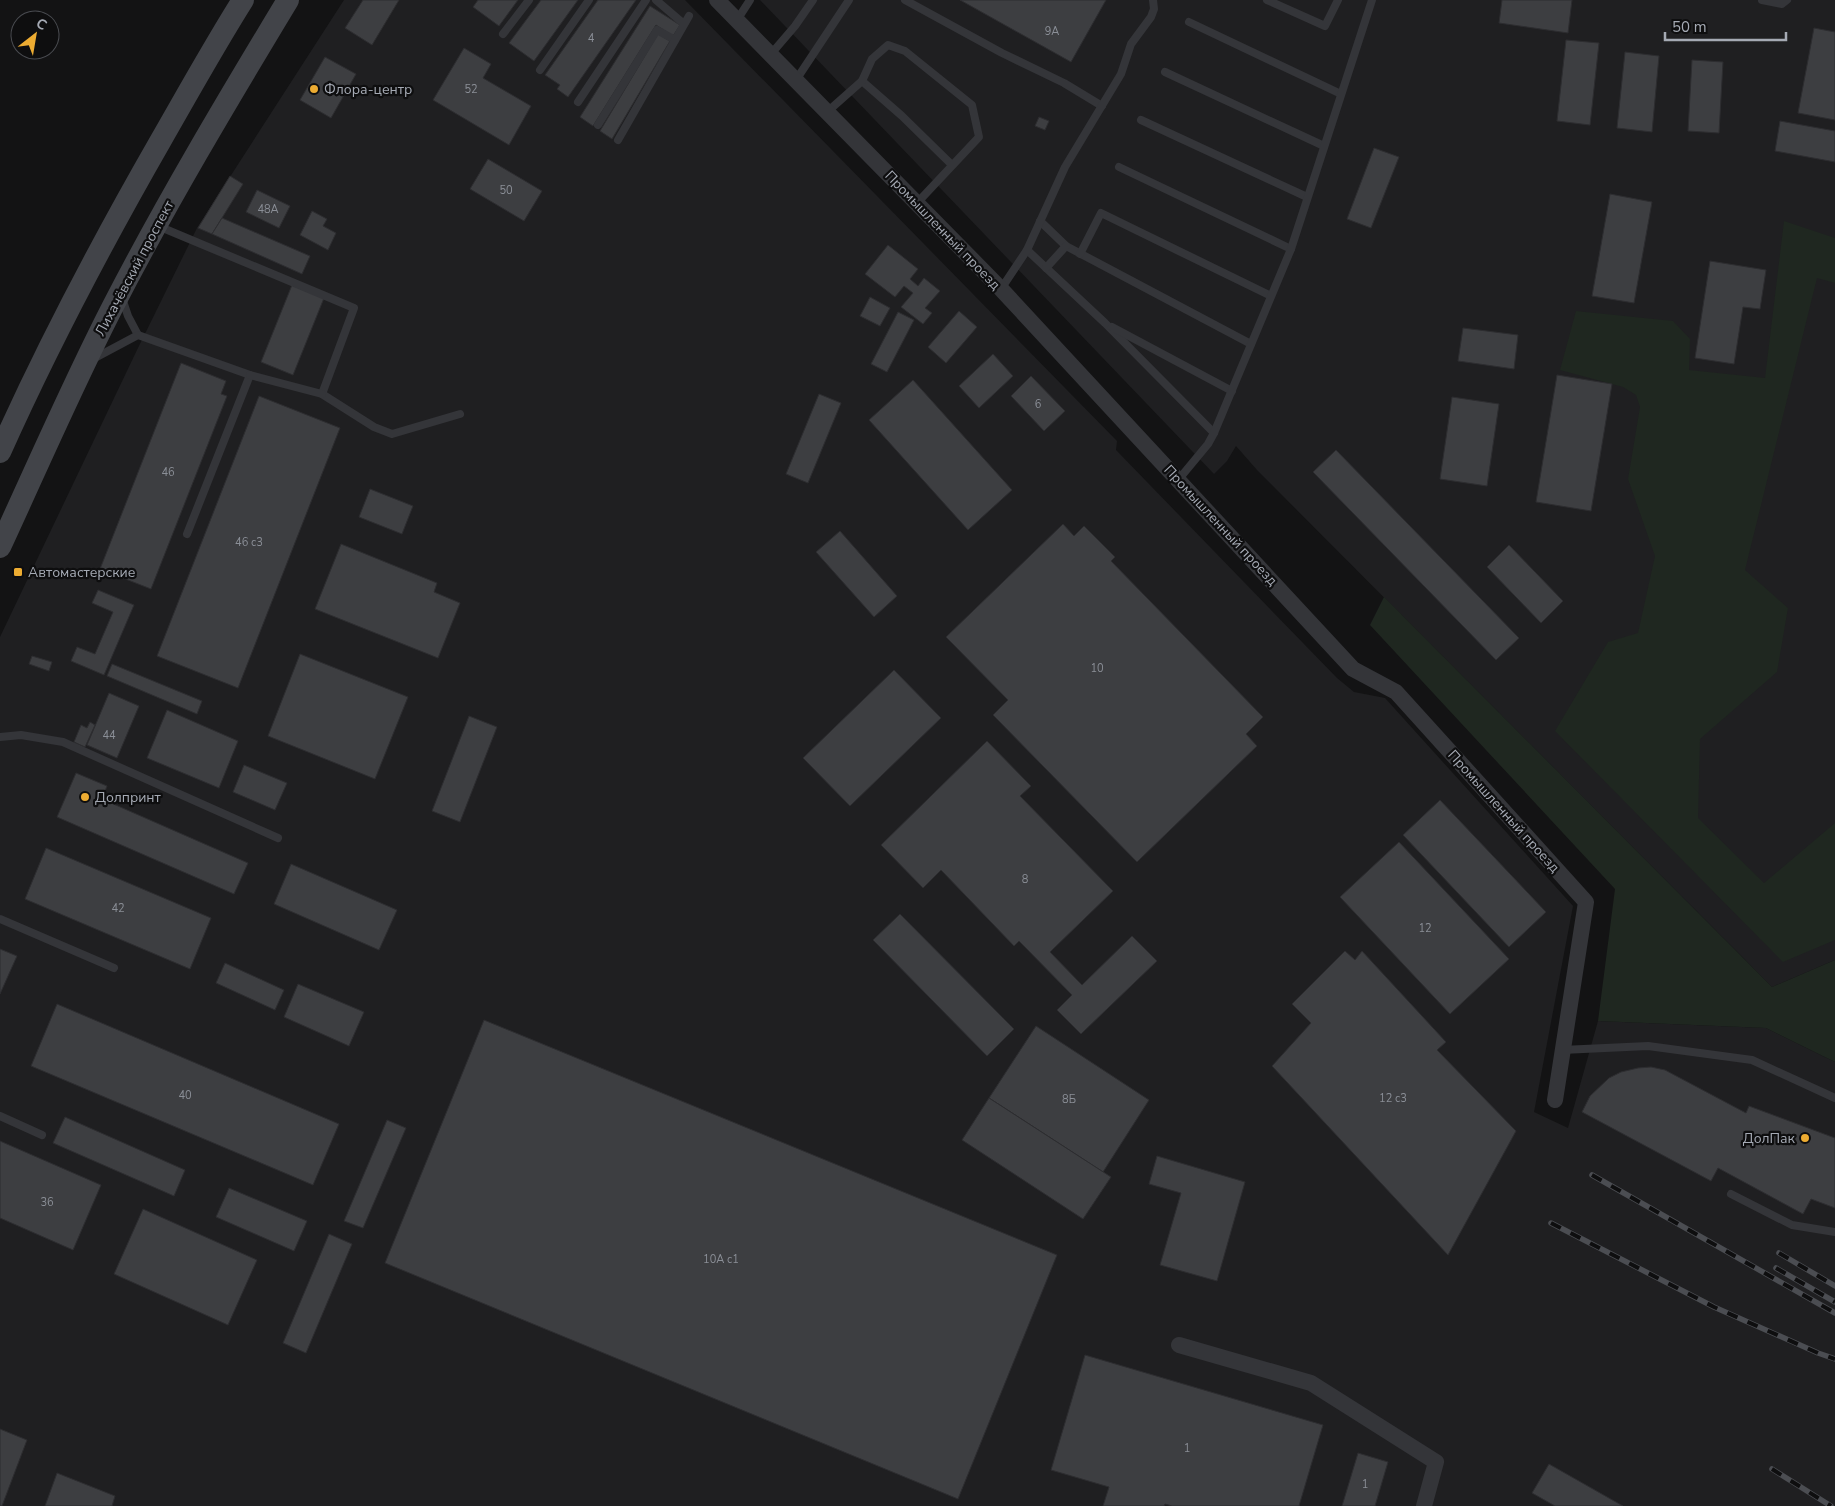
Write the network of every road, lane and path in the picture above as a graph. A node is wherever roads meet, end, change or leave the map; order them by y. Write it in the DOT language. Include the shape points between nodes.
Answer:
graph roads {
  1 [pos="243,0"];
  2 [pos="288,0"];
  3 [pos="528,0"];
  4 [pos="589,0"];
  5 [pos="646,0"];
  6 [pos="656,0"];
  7 [pos="717,0"];
  8 [pos="750,0"];
  9 [pos="813,0"];
  10 [pos="849,0"];
  11 [pos="905,0"];
  12 [pos="1153,0"];
  13 [pos="1267,0"];
  14 [pos="1338,0"];
  15 [pos="1372,0"];
  16 [pos="1762,0"];
  17 [pos="1787,0"];
  18 [pos="689,16"];
  19 [pos="737,20"];
  20 [pos="1189,22"];
  21 [pos="684,24"];
  22 [pos="502,34"];
  23 [pos="675,40"];
  24 [pos="771,54"];
  25 [pos="540,70"];
  26 [pos="1165,72"];
  27 [pos="796,80"];
  28 [pos="862,81"];
  29 [pos="1341,94"];
  30 [pos="578,102"];
  31 [pos="1102,106"];
  32 [pos="827,112"];
  33 [pos="1142,120"];
  34 [pos="598,125"];
  35 [pos="618,140"];
  36 [pos="1324,146"];
  37 [pos="952,165"];
  38 [pos="1118,167"];
  39 [pos="1308,197"];
  40 [pos="917,203"];
  41 [pos="1040,221"];
  42 [pos="156,226"];
  43 [pos="1066,246"];
  44 [pos="1291,248"];
  45 [pos="1027,250"];
  46 [pos="1080,254"];
  47 [pos="1046,268"];
  48 [pos="1001,289"];
  49 [pos="120,292"];
  50 [pos="1271,296"];
  51 [pos="1105,323"];
  52 [pos="138,335"];
  53 [pos="1251,344"];
  54 [pos="84,365"];
  55 [pos="250,376"];
  56 [pos="1232,390"];
  57 [pos="322,394"];
  58 [pos="460,414"];
  59 [pos="1214,433"];
  60 [pos="0,452"];
  61 [pos="1179,479"];
  62 [pos="187,534"];
  63 [pos="0,547"];
  64 [pos="0,737"];
  65 [pos="278,838"];
  66 [pos="0,919"];
  67 [pos="114,968"];
  68 [pos="1562,1050"];
  69 [pos="1835,1098"];
  70 [pos="1555,1100"];
  71 [pos="0,1116"];
  72 [pos="42,1135"];
  73 [pos="1731,1194"];
  74 [pos="1835,1232"];
  75 [pos="1179,1344"];
  76 [pos="1424,1506"];
  1 -- 60 [label="main road" via="119,212"];
  2 -- 42 [label="main road, Лихачёвский проспект"];
  3 -- 22 [label="lane"];
  4 -- 25 [label="lane"];
  5 -- 30 [label="lane"];
  6 -- 21 [label="lane"];
  7 -- 19 [label="street, Промышленный проезд"];
  8 -- 19 [label="lane"];
  9 -- 24 [label="lane" via="796,26"];
  10 -- 27 [label="lane"];
  11 -- 31 [label="lane"];
  12 -- 31 [label="lane" via="1151,17 1131,44 1121,74"];
  13 -- 14 [label="lane" via="1326,26"];
  15 -- 29 [label="lane"];
  16 -- 17 [label="lane" via="1782,4"];
  18 -- 21 [label="lane"];
  19 -- 24 [label="street, Промышленный проезд"];
  20 -- 29 [label="lane"];
  21 -- 23 [label="lane"];
  23 -- 34 [label="lane" via="657,30"];
  23 -- 35 [label="lane"];
  24 -- 27 [label="street, Промышленный проезд"];
  26 -- 36 [label="lane"];
  27 -- 32 [label="street, Промышленный проезд"];
  28 -- 32 [label="lane"];
  28 -- 37 [label="lane"];
  28 -- 37 [label="lane" via="872,59 888,45 905,51 972,105 979,137"];
  29 -- 36 [label="lane"];
  31 -- 41 [label="lane" via="1065,167"];
  32 -- 40 [label="street, Промышленный проезд"];
  33 -- 39 [label="lane"];
  36 -- 39 [label="lane"];
  37 -- 40 [label="lane"];
  38 -- 44 [label="lane"];
  39 -- 44 [label="lane"];
  40 -- 48 [label="street, Промышленный проезд"];
  41 -- 43 [label="lane"];
  41 -- 45 [label="lane"];
  42 -- 49 [label="main road, Лихачёвский проспект"];
  42 -- 57 [label="lane" via="354,308"];
  43 -- 46 [label="lane"];
  43 -- 47 [label="lane"];
  44 -- 50 [label="lane"];
  45 -- 47 [label="lane"];
  45 -- 48 [label="lane"];
  46 -- 50 [label="lane" via="1101,214"];
  46 -- 53 [label="lane"];
  47 -- 51 [label="lane"];
  48 -- 61 [label="street, Промышленный проезд"];
  49 -- 52 [label="lane"];
  49 -- 54 [label="main road, Лихачёвский проспект"];
  50 -- 53 [label="lane"];
  51 -- 56 [label="lane"];
  51 -- 59 [label="lane"];
  52 -- 54 [label="lane"];
  52 -- 55 [label="lane"];
  53 -- 56 [label="lane"];
  54 -- 63 [label="main road, Лихачёвский проспект"];
  55 -- 57 [label="lane"];
  55 -- 62 [label="lane"];
  56 -- 59 [label="lane"];
  57 -- 58 [label="lane" via="374,427 392,434"];
  59 -- 61 [label="lane"];
  61 -- 68 [label="street, Промышленный проезд" via="1353,669 1396,692 1586,902"];
  64 -- 65 [label="lane" via="21,735 63,742"];
  66 -- 67 [label="lane"];
  68 -- 69 [label="lane" via="1648,1046 1752,1060"];
  68 -- 70 [label="street, Промышленный проезд"];
  71 -- 72 [label="lane"];
  73 -- 74 [label="lane" via="1792,1225"];
  75 -- 76 [label="street" via="1311,1383 1436,1462"];
}
